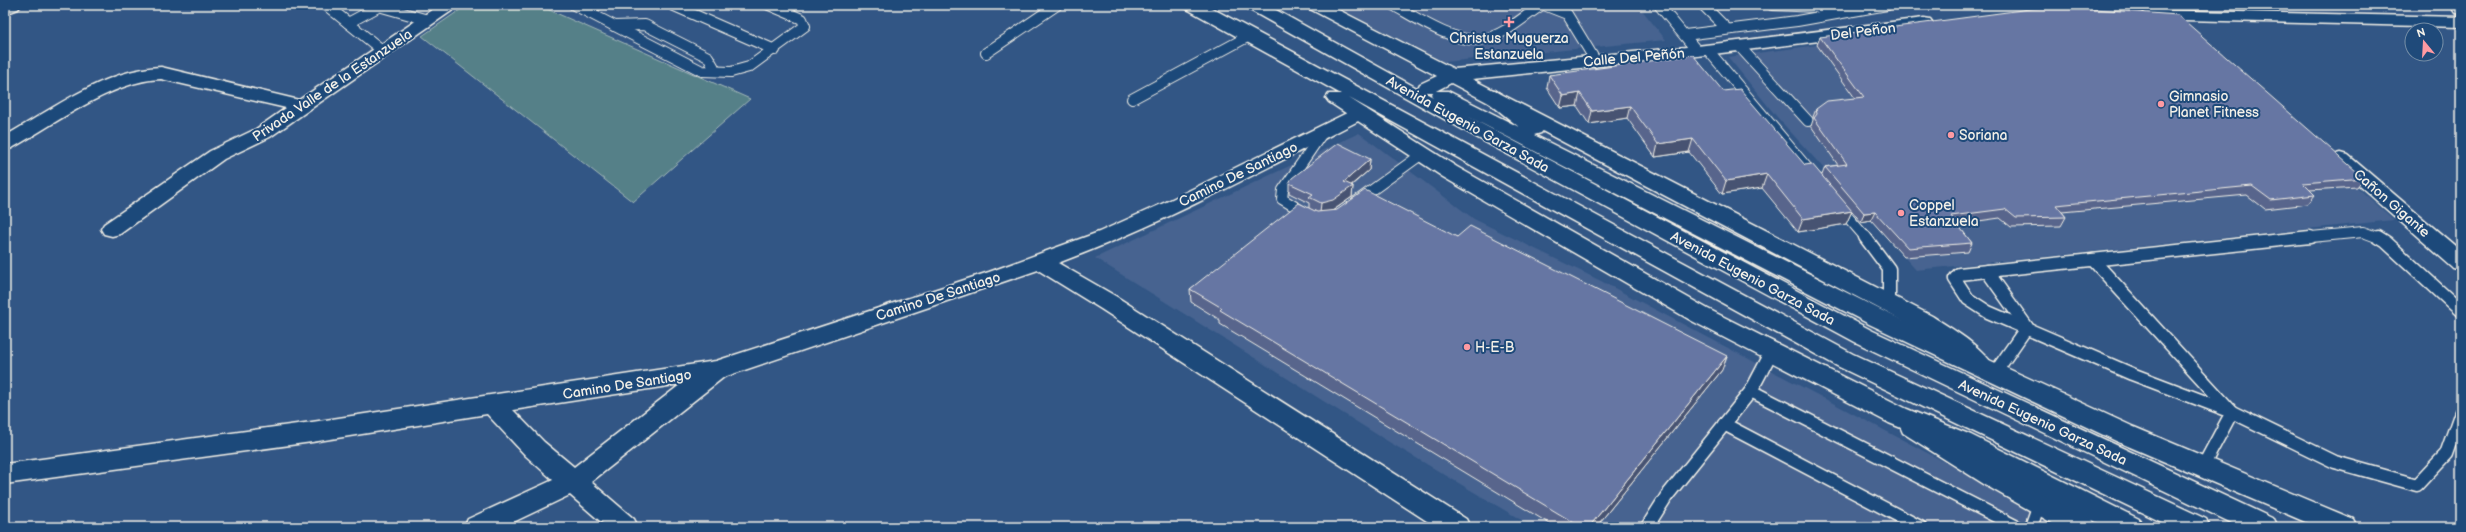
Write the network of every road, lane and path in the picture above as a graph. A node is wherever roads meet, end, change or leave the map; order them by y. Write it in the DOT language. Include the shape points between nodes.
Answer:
graph roads {
  1 [pos="12,5"];
  2 [pos="326,5"];
  3 [pos="451,5"];
  4 [pos="574,5"];
  5 [pos="597,5"];
  6 [pos="672,5"];
  7 [pos="769,5"];
  8 [pos="1057,5"];
  9 [pos="1193,5"];
  10 [pos="1254,5"];
  11 [pos="1316,5"];
  12 [pos="1393,5"];
  13 [pos="1543,5"];
  14 [pos="1659,5"];
  15 [pos="1703,5"];
  16 [pos="1777,5"];
  17 [pos="1887,5"];
  18 [pos="2459,5"];
  19 [pos="376,6"];
  20 [pos="5,9"];
  21 [pos="1861,9"];
  22 [pos="2461,9"];
  23 [pos="587,11"];
  24 [pos="2133,14"];
  25 [pos="2179,17"];
  26 [pos="428,20"];
  27 [pos="1797,21"];
  28 [pos="1937,22"];
  29 [pos="2461,22"];
  30 [pos="348,23"];
  31 [pos="614,26"];
  32 [pos="1726,28"];
  33 [pos="2197,32"];
  34 [pos="1684,35"];
  35 [pos="1249,36"];
  36 [pos="1739,46"];
  37 [pos="775,50"];
  38 [pos="383,51"];
  39 [pos="1702,51"];
  40 [pos="986,54"];
  41 [pos="1351,59"];
  42 [pos="1292,60"];
  43 [pos="1595,60"];
  44 [pos="716,71"];
  45 [pos="1453,75"];
  46 [pos="1427,88"];
  47 [pos="1488,94"];
  48 [pos="1132,99"];
  49 [pos="302,106"];
  50 [pos="1358,113"];
  51 [pos="1808,121"];
  52 [pos="1323,132"];
  53 [pos="5,144"];
  54 [pos="2329,148"];
  55 [pos="1422,154"];
  56 [pos="1590,170"];
  57 [pos="1823,187"];
  58 [pos="1833,199"];
  59 [pos="1347,208"];
  60 [pos="1319,220"];
  61 [pos="112,229"];
  62 [pos="2093,260"];
  63 [pos="1039,261"];
  64 [pos="2461,263"];
  65 [pos="1987,271"];
  66 [pos="1889,304"];
  67 [pos="2461,311"];
  68 [pos="2028,327"];
  69 [pos="1771,353"];
  70 [pos="717,370"];
  71 [pos="1988,370"];
  72 [pos="1751,391"];
  73 [pos="494,405"];
  74 [pos="2232,412"];
  75 [pos="2461,412"];
  76 [pos="1898,416"];
  77 [pos="1724,424"];
  78 [pos="2202,468"];
  79 [pos="5,474"];
  80 [pos="573,482"];
  81 [pos="2035,516"];
  82 [pos="477,527"];
  83 [pos="625,527"];
  84 [pos="1457,527"];
  85 [pos="1647,527"];
  86 [pos="1920,527"];
  87 [pos="2017,527"];
  88 [pos="2083,527"];
  89 [pos="2130,527"];
  90 [pos="2198,527"];
  91 [pos="2265,527"];
  92 [pos="2344,527"];
  1 -- 20 [label="main road"];
  2 -- 30 [label="lane"];
  3 -- 26 [label="main road, Privada Valle de la Estanzuela"];
  4 -- 23 [label="lane"];
  5 -- 23 [label="lane"];
  6 -- 37 [label="lane"];
  7 -- 37 [label="lane" via="805,22 802,30"];
  8 -- 40 [label="lane"];
  9 -- 35 [label="main road, Avenida Eugenio Garza Sada"];
  10 -- 41 [label="main road, Avenida Eugenio Garza Sada"];
  11 -- 45 [label="main road"];
  12 -- 13 [label="lane" via="1437,27 1471,40 1493,35"];
  13 -- 43 [label="lane" via="1567,14"];
  14 -- 34 [label="lane"];
  15 -- 32 [label="lane"];
  16 -- 21 [label="lane"];
  16 -- 27 [label="lane"];
  17 -- 21 [label="lane"];
  18 -- 22 [label="main road"];
  19 -- 26 [label="lane"];
  19 -- 30 [label="lane"];
  21 -- 27 [label="lane"];
  23 -- 31 [label="lane"];
  24 -- 25 [label="main road"];
  25 -- 29 [label="main road"];
  25 -- 33 [label="main road"];
  26 -- 38 [label="main road, Privada Valle de la Estanzuela"];
  27 -- 32 [label="lane"];
  28 -- 36 [label="main road, Del Peñon"];
  30 -- 38 [label="lane"];
  31 -- 44 [label="lane" via="702,70"];
  31 -- 44 [label="lane" via="645,25 708,57"];
  32 -- 34 [label="lane"];
  34 -- 39 [label="lane"];
  35 -- 42 [label="main road, Avenida Eugenio Garza Sada"];
  35 -- 48 [label="lane"];
  36 -- 39 [label="main road, Del Peñon"];
  36 -- 51 [label="lane"];
  37 -- 44 [label="lane" via="740,70"];
  38 -- 49 [label="main road, Privada Valle de la Estanzuela"];
  39 -- 43 [label="main road, Calle Del Peñón"];
  39 -- 57 [label="lane"];
  41 -- 46 [label="main road"];
  41 -- 91 [label="main road, Avenida Eugenio Garza Sada" via="1499,142 1863,336"];
  42 -- 50 [label="main road" via="1300,74"];
  42 -- 90 [label="main road, Avenida Eugenio Garza Sada" via="1845,360"];
  43 -- 45 [label="main road, Calle Del Peñón"];
  45 -- 46 [label="main road"];
  45 -- 47 [label="main road"];
  46 -- 56 [label="main road"];
  47 -- 56 [label="main road"];
  47 -- 66 [label="main road"];
  49 -- 53 [label="main road" via="161,73 146,73 112,83"];
  49 -- 61 [label="main road, Privada Valle de la Estanzuela" via="263,133 217,155"];
  50 -- 52 [label="main road, Camino De Santiago"];
  50 -- 55 [label="main road"];
  52 -- 60 [label="lane" via="1282,190 1282,199 1287,204"];
  52 -- 63 [label="main road, Camino De Santiago" via="1107,237"];
  54 -- 64 [label="main road, Cañon Gigante"];
  55 -- 59 [label="lane"];
  55 -- 69 [label="main road" via="1687,308"];
  56 -- 71 [label="main road" via="1877,318"];
  58 -- 66 [label="lane" via="1883,258 1889,269"];
  62 -- 65 [label="lane"];
  62 -- 67 [label="lane" via="2363,232 2386,242"];
  62 -- 74 [label="lane"];
  63 -- 70 [label="main road, Camino De Santiago"];
  63 -- 84 [label="main road" via="1109,303"];
  65 -- 68 [label="lane"];
  65 -- 68 [label="lane" via="1959,274 1954,278 1976,306"];
  66 -- 71 [label="main road" via="1943,334"];
  68 -- 71 [label="lane"];
  68 -- 74 [label="lane" via="2132,374"];
  69 -- 72 [label="lane"];
  69 -- 76 [label="main road"];
  70 -- 73 [label="main road, Camino De Santiago"];
  70 -- 80 [label="main road"];
  71 -- 78 [label="main road"];
  72 -- 77 [label="lane"];
  72 -- 87 [label="lane"];
  73 -- 79 [label="main road, Camino De Santiago"];
  73 -- 80 [label="main road" via="536,449"];
  74 -- 75 [label="lane" via="2335,462 2417,485 2446,454"];
  74 -- 78 [label="lane"];
  76 -- 81 [label="main road"];
  76 -- 89 [label="main road" via="1962,442"];
  77 -- 85 [label="lane" via="1666,497"];
  77 -- 86 [label="lane"];
  78 -- 92 [label="main road"];
  80 -- 82 [label="main road"];
  80 -- 83 [label="main road"];
  81 -- 88 [label="main road"];
}
